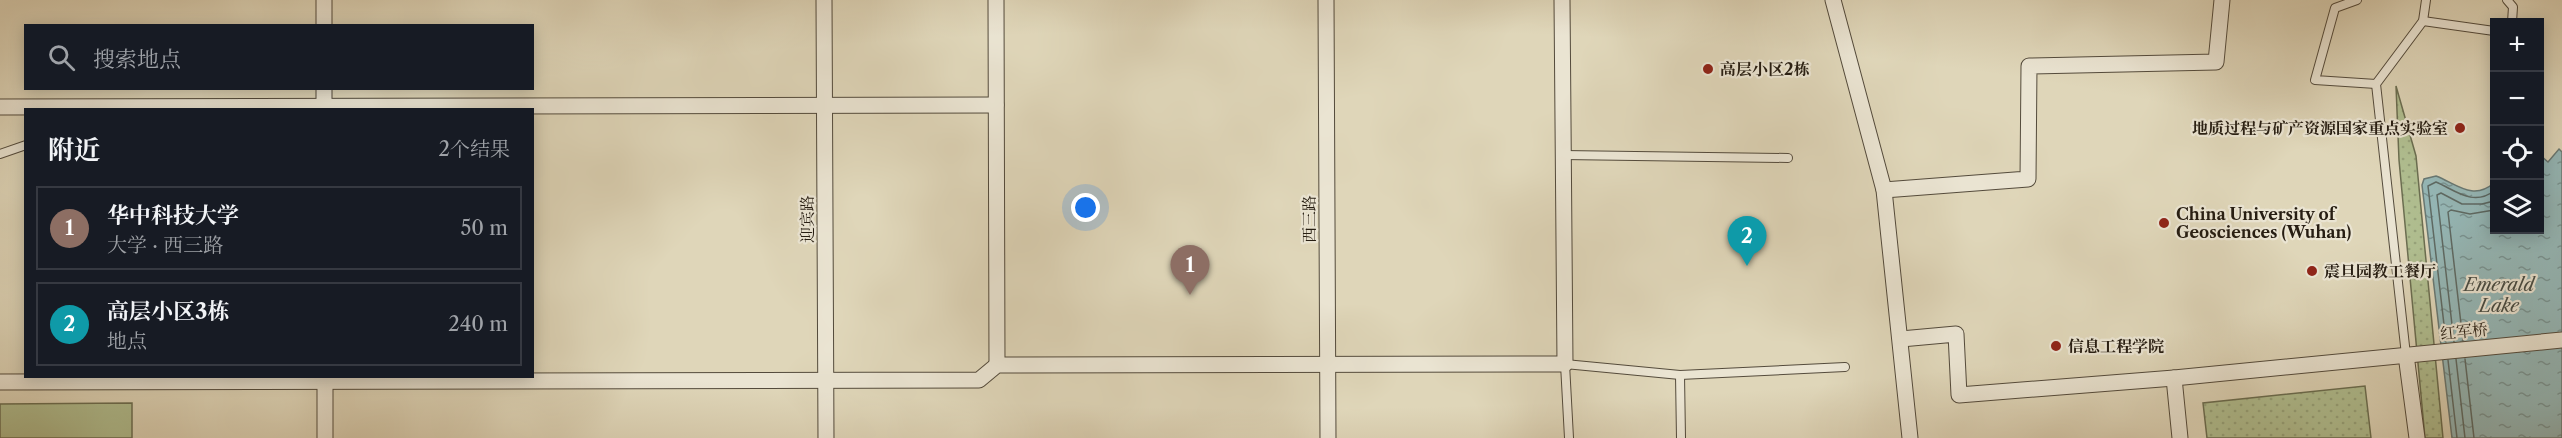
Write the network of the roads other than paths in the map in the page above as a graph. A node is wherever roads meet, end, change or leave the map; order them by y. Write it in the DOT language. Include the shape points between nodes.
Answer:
graph roads {
  1 [pos="324,0"];
  2 [pos="824,0"];
  3 [pos="996,0"];
  4 [pos="1326,0"];
  5 [pos="1562,0"];
  6 [pos="1833,0"];
  7 [pos="2222,0"];
  8 [pos="2357,0"];
  9 [pos="2426,0"];
  10 [pos="2507,0"];
  11 [pos="2512,18"];
  12 [pos="2423,21"];
  13 [pos="324,24"];
  14 [pos="2490,30"];
  15 [pos="2376,84"];
  16 [pos="324,90"];
  17 [pos="825,105"];
  18 [pos="996,105"];
  19 [pos="0,107"];
  20 [pos="83,108"];
  21 [pos="324,108"];
  22 [pos="24,146"];
  23 [pos="0,154"];
  24 [pos="1563,155"];
  25 [pos="1788,158"];
  26 [pos="1884,190"];
  27 [pos="1901,339"];
  28 [pos="2562,340"];
  29 [pos="2406,355"];
  30 [pos="1327,364"];
  31 [pos="1565,364"];
  32 [pos="997,365"];
  33 [pos="1845,367"];
  34 [pos="1680,375"];
  35 [pos="2174,378"];
  36 [pos="325,379"];
  37 [pos="825,380"];
  38 [pos="0,382"];
  39 [pos="326,438"];
  40 [pos="826,438"];
  41 [pos="1328,438"];
  42 [pos="1569,438"];
  43 [pos="1681,438"];
  44 [pos="1910,438"];
  45 [pos="2180,438"];
  46 [pos="2417,438"];
  1 -- 13 [label="street"];
  2 -- 17 [label="street, 迎宾路"];
  3 -- 18 [label="street"];
  4 -- 30 [label="street, 西三路"];
  5 -- 24 [label="street"];
  6 -- 26 [label="street"];
  7 -- 26 [label="street" via="2216,62 2029,66 2028,179"];
  8 -- 15 [label="lane" via="2335,8 2315,80"];
  9 -- 12 [label="lane"];
  10 -- 11 [label="lane" via="2513,8"];
  12 -- 14 [label="lane"];
  12 -- 15 [label="lane"];
  15 -- 29 [label="lane"];
  16 -- 21 [label="street"];
  17 -- 18 [label="street"];
  17 -- 21 [label="street"];
  17 -- 37 [label="street, 迎宾路"];
  18 -- 32 [label="street"];
  19 -- 20 [label="street"];
  20 -- 21 [label="street"];
  22 -- 23 [label="lane"];
  24 -- 25 [label="lane"];
  24 -- 31 [label="street"];
  26 -- 27 [label="street"];
  27 -- 35 [label="street, 红军桥" via="1956,334 1959,395"];
  27 -- 44 [label="street"];
  28 -- 29 [label="street, 红军桥"];
  29 -- 35 [label="street, 红军桥"];
  29 -- 46 [label="street"];
  30 -- 31 [label="street"];
  30 -- 32 [label="street"];
  30 -- 41 [label="street, 西三路"];
  31 -- 34 [label="lane"];
  31 -- 42 [label="lane"];
  32 -- 37 [label="street" via="979,380"];
  33 -- 34 [label="lane"];
  34 -- 43 [label="lane"];
  35 -- 45 [label="street"];
  36 -- 37 [label="street"];
  36 -- 38 [label="street"];
  36 -- 39 [label="street"];
  37 -- 40 [label="street, 迎宾路"];
}
